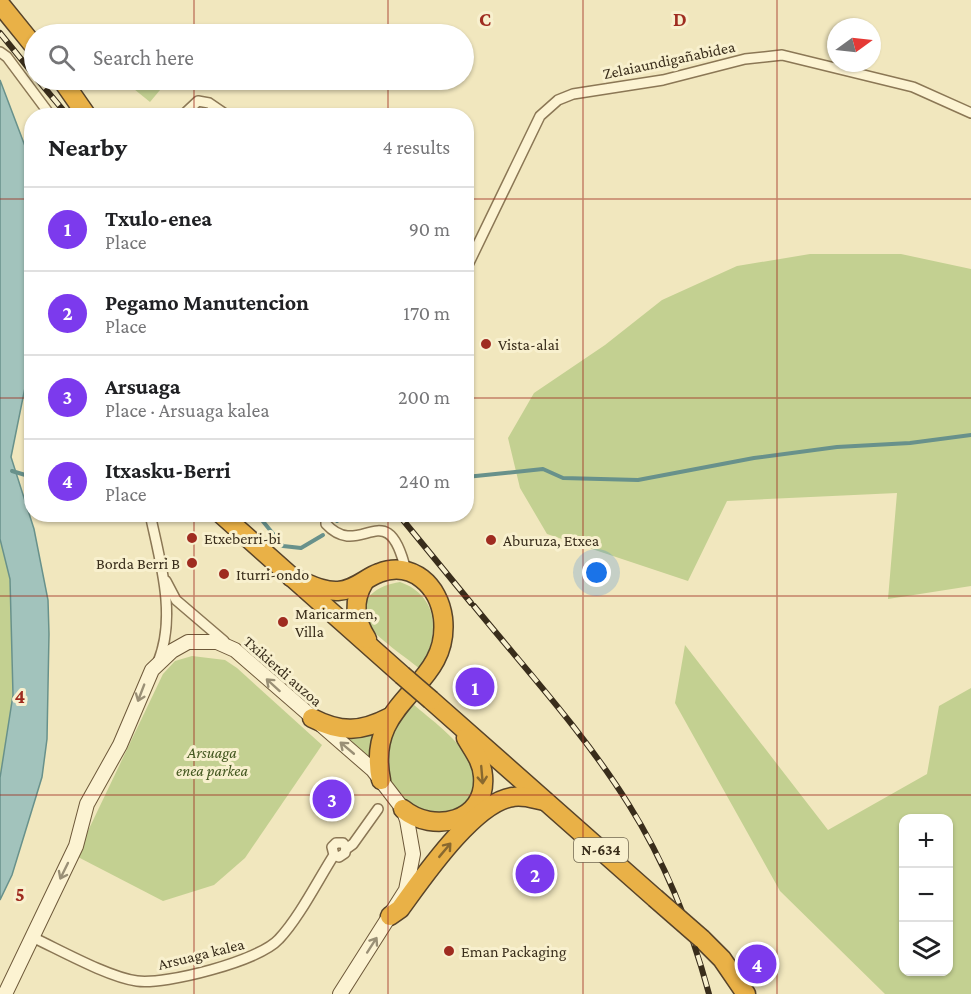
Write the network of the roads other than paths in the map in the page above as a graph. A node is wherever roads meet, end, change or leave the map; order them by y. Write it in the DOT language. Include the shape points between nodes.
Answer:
graph roads {
  1 [pos="0,4"];
  2 [pos="24,34"];
  3 [pos="0,52"];
  4 [pos="24,80"];
  5 [pos="32,90"];
  6 [pos="69,90"];
  7 [pos="45,108"];
  8 [pos="81,108"];
  9 [pos="191,108"];
  10 [pos="216,108"];
  11 [pos="971,113"];
  12 [pos="474,253"];
  13 [pos="152,522"];
  14 [pos="230,522"];
  15 [pos="327,522"];
  16 [pos="406,571"];
  17 [pos="163,573"];
  18 [pos="291,577"];
  19 [pos="364,582"];
  20 [pos="235,651"];
  21 [pos="375,651"];
  22 [pos="158,663"];
  23 [pos="390,717"];
  24 [pos="312,718"];
  25 [pos="457,723"];
  26 [pos="381,780"];
  27 [pos="546,802"];
  28 [pos="378,809"];
  29 [pos="403,809"];
  30 [pos="390,916"];
  31 [pos="32,937"];
  32 [pos="6,992"];
  33 [pos="340,994"];
  34 [pos="746,994"];
  1 -- 2 [label="highway"];
  3 -- 4 [label="street"];
  5 -- 7 [label="street"];
  6 -- 8 [label="highway"];
  9 -- 10 [label="street" via="198,101"];
  11 -- 12 [label="street, Zelaiaundigañabidea" via="913,87 782,55 573,94 558,100 540,116"];
  13 -- 17 [label="street"];
  14 -- 18 [label="highway, N-634"];
  15 -- 16 [label="street" via="343,535 353,537 379,530 389,532 397,540"];
  16 -- 19 [label="highway" via="385,571"];
  16 -- 23 [label="highway" via="428,583 437,597 442,638 430,669"];
  17 -- 20 [label="street" via="176,600"];
  17 -- 22 [label="street" via="166,633"];
  18 -- 19 [label="highway" via="329,591"];
  18 -- 21 [label="highway, N-634"];
  19 -- 21 [label="highway" via="358,595 357,616"];
  20 -- 22 [label="street, Txikierdi auzoa" via="217,642 197,640 179,646"];
  24 -- 20 [label="street, Txikierdi auzoa, one-way"];
  21 -- 25 [label="highway, N-634, bridge"];
  22 -- 31 [label="street, Txikierdi auzoa, one-way" via="87,804 76,846"];
  23 -- 24 [label="highway" via="367,728 350,730"];
  23 -- 26 [label="highway" via="377,752"];
  26 -- 24 [label="street, Txikierdi auzoa, one-way"];
  25 -- 27 [label="highway, N-634"];
  25 -- 29 [label="highway, one-way" via="483,773 476,805 458,819 443,824 420,820"];
  26 -- 29 [label="street, Txikierdi auzoa"];
  30 -- 27 [label="highway, one-way" via="400,909 451,843 493,805 519,796"];
  27 -- 34 [label="highway, N-634, bridge" via="702,939 722,959"];
  28 -- 31 [label="street, Arsuaga kalea" via="343,855 334,855 279,939 261,954 241,962 156,981 137,981"];
  29 -- 30 [label="street, Txikierdi auzoa" via="411,831 412,867 406,890"];
  33 -- 30 [label="street, Txikierdi auzoa, one-way"];
  31 -- 32 [label="street, Txikierdi auzoa"];
}
